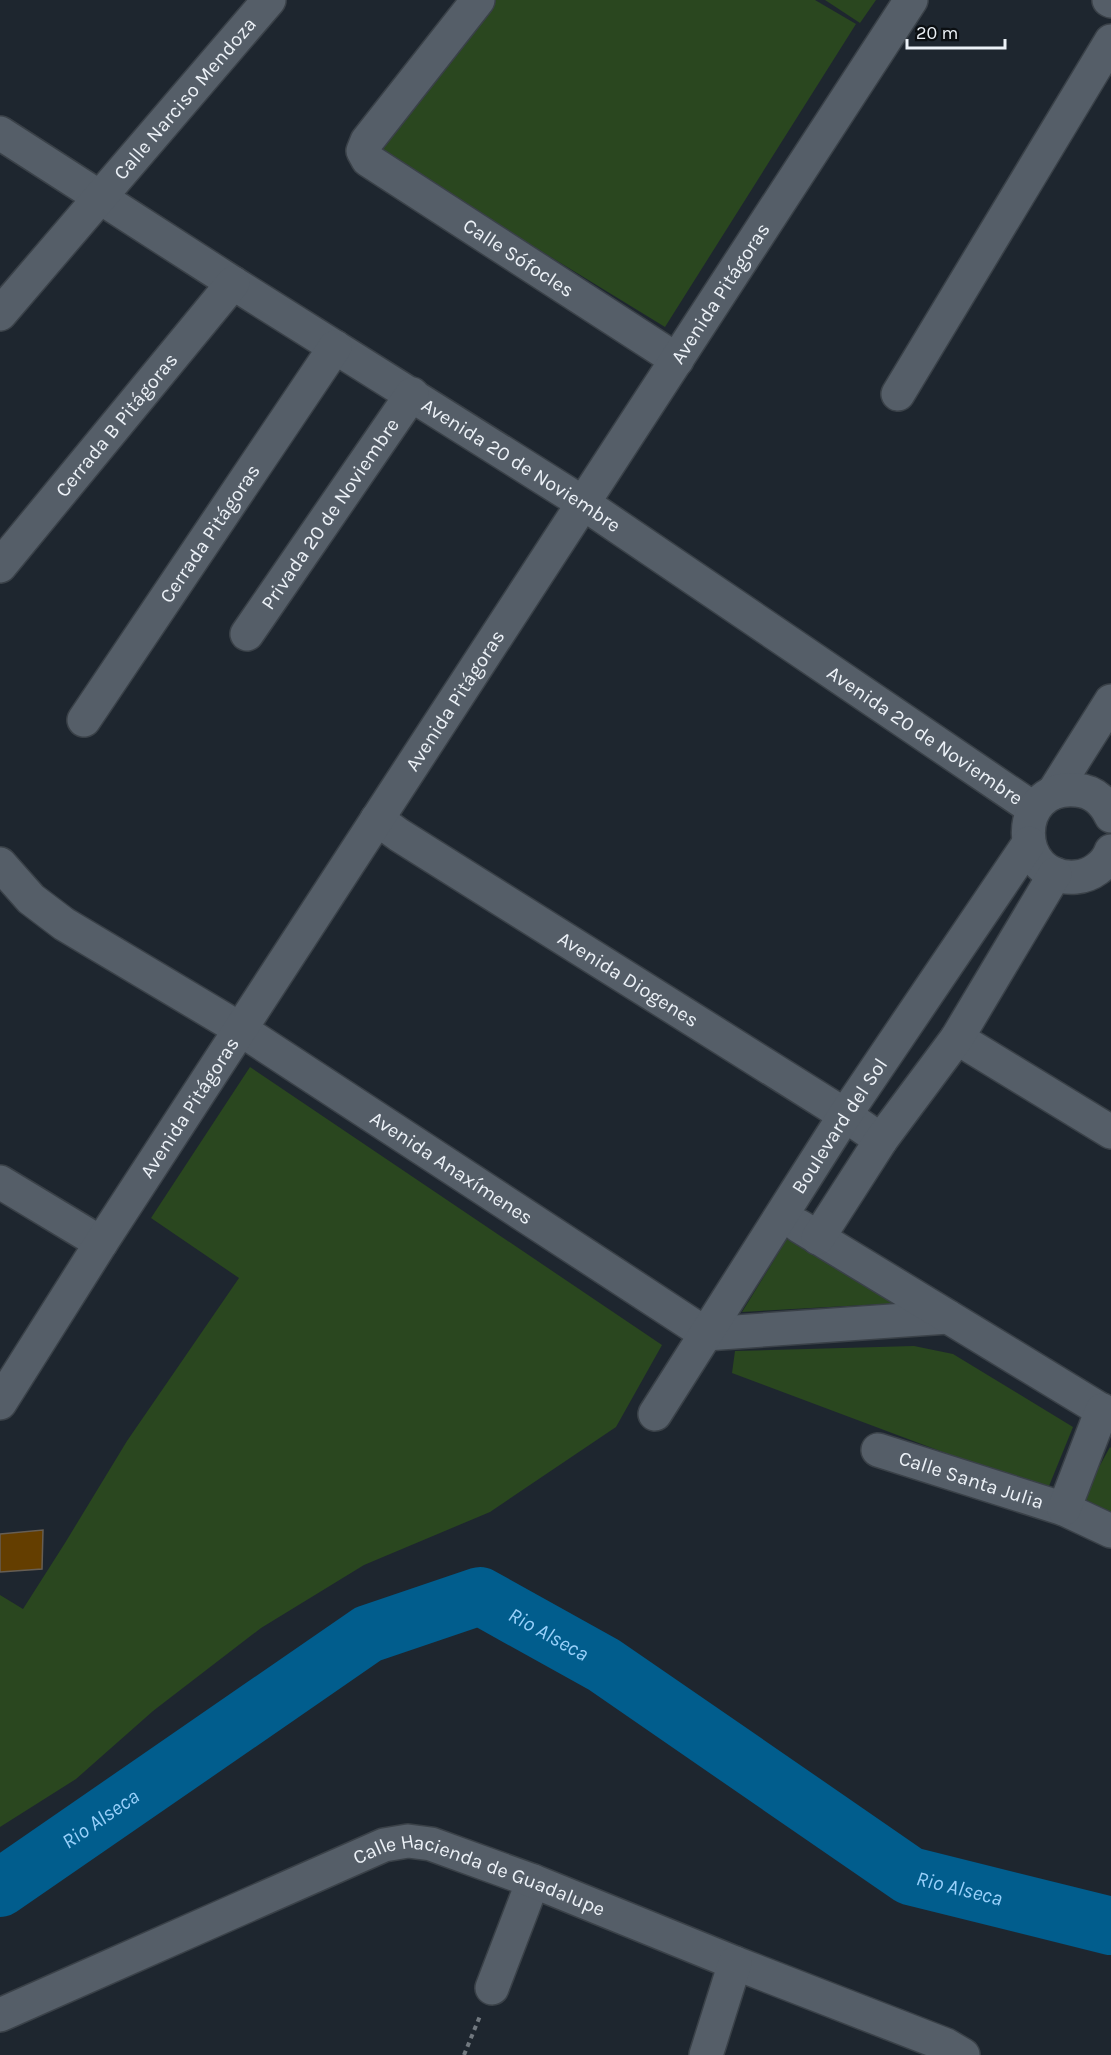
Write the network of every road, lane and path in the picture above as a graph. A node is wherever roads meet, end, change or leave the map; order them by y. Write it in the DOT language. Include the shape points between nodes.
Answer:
graph roads {
  1 [pos="269,0"];
  2 [pos="478,0"];
  3 [pos="911,0"];
  4 [pos="1111,41"];
  5 [pos="0,133"];
  6 [pos="101,198"];
  7 [pos="233,283"];
  8 [pos="0,314"];
  9 [pos="335,347"];
  10 [pos="677,360"];
  11 [pos="412,394"];
  12 [pos="898,394"];
  13 [pos="584,503"];
  14 [pos="0,566"];
  15 [pos="247,634"];
  16 [pos="1111,701"];
  17 [pos="84,720"];
  18 [pos="1044,801"];
  19 [pos="1110,808"];
  20 [pos="377,819"];
  21 [pos="1029,843"];
  22 [pos="1110,855"];
  23 [pos="0,864"];
  24 [pos="1055,874"];
  25 [pos="240,1029"];
  26 [pos="957,1038"];
  27 [pos="845,1115"];
  28 [pos="1111,1132"];
  29 [pos="881,1140"];
  30 [pos="0,1182"];
  31 [pos="782,1216"];
  32 [pos="818,1238"];
  33 [pos="101,1243"];
  34 [pos="948,1317"];
  35 [pos="706,1334"];
  36 [pos="0,1403"];
  37 [pos="1107,1413"];
  38 [pos="655,1414"];
  39 [pos="879,1450"];
  40 [pos="1064,1509"];
  41 [pos="1111,1532"];
  42 [pos="534,1881"];
  43 [pos="735,1964"];
  44 [pos="492,1988"];
  45 [pos="0,2015"];
  46 [pos="464,2055"];
  47 [pos="706,2055"];
  48 [pos="963,2055"];
  1 -- 6 [label="street, Calle Narciso Mendoza"];
  2 -- 10 [label="street, Calle Sófocles" via="363,151 368,160"];
  3 -- 10 [label="street, Avenida Pitágoras"];
  4 -- 12 [label="street"];
  5 -- 6 [label="street, Avenida 20 de Noviembre"];
  6 -- 7 [label="street, Avenida 20 de Noviembre"];
  6 -- 8 [label="street, Calle Narciso Mendoza"];
  7 -- 9 [label="street, Avenida 20 de Noviembre"];
  7 -- 14 [label="street, Cerrada B Pitágoras"];
  9 -- 11 [label="street, Avenida 20 de Noviembre"];
  9 -- 17 [label="street, Cerrada Pitágoras"];
  10 -- 13 [label="street, Avenida Pitágoras"];
  11 -- 13 [label="street, Avenida 20 de Noviembre"];
  11 -- 15 [label="street, Privada 20 de Noviembre"];
  13 -- 18 [label="street, Avenida 20 de Noviembre"];
  13 -- 20 [label="street, Avenida Pitágoras"];
  16 -- 18 [label="street"];
  18 -- 19 [label="street" via="1067,789 1082,790"];
  18 -- 21 [label="street" via="1029,820"];
  20 -- 25 [label="street, Avenida Pitágoras"];
  20 -- 27 [label="street, Avenida Diogenes"];
  21 -- 24 [label="street" via="1042,867"];
  21 -- 27 [label="street, Boulevard del Sol"];
  22 -- 24 [label="street" via="1096,869 1079,877"];
  23 -- 25 [label="street, Avenida Anaxímenes" via="31,899 64,924"];
  24 -- 26 [label="street"];
  25 -- 33 [label="street, Avenida Pitágoras"];
  25 -- 35 [label="street, Avenida Anaxímenes"];
  26 -- 28 [label="street"];
  26 -- 29 [label="street"];
  27 -- 29 [label="street, Avenida Diogenes"];
  27 -- 31 [label="street, Boulevard del Sol"];
  29 -- 32 [label="street"];
  30 -- 33 [label="street"];
  31 -- 32 [label="street"];
  31 -- 35 [label="street, Boulevard del Sol"];
  32 -- 34 [label="street"];
  33 -- 36 [label="street, Avenida Pitágoras"];
  34 -- 35 [label="street"];
  34 -- 37 [label="street"];
  35 -- 38 [label="street, Boulevard del Sol"];
  37 -- 40 [label="street, Calle Santa Julia"];
  39 -- 40 [label="street, Calle Santa Julia"];
  40 -- 41 [label="street, Calle Santa Julia"];
  42 -- 43 [label="street, Calle Hacienda de Guadalupe"];
  42 -- 44 [label="street"];
  42 -- 45 [label="street, Calle Hacienda de Guadalupe" via="431,1844 408,1841 384,1845"];
  43 -- 47 [label="street"];
  43 -- 48 [label="street, Calle Hacienda de Guadalupe"];
  44 -- 46 [label="path"];
}
